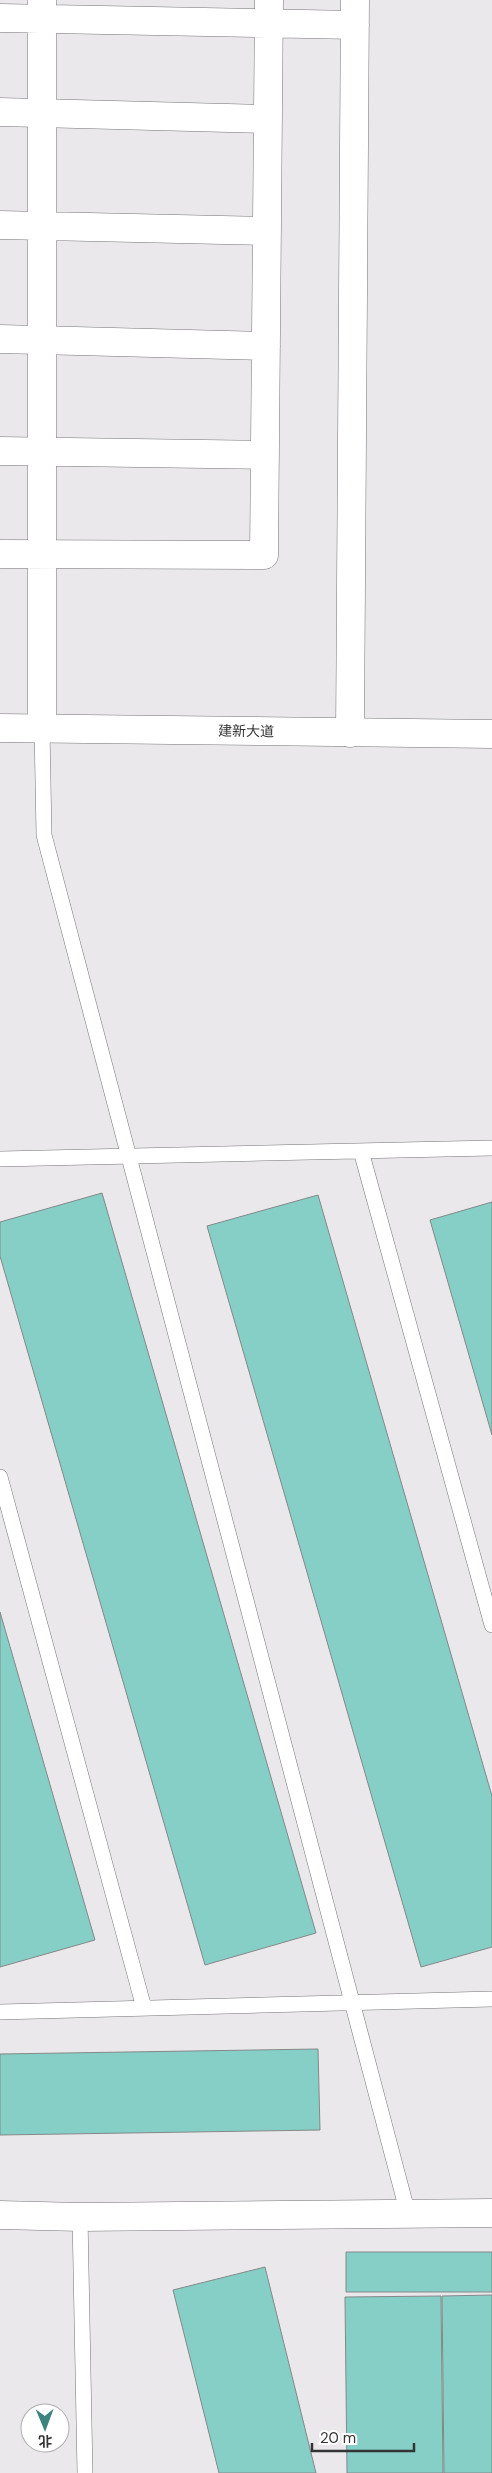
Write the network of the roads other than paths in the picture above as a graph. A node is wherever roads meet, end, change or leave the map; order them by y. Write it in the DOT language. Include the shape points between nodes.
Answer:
graph roads {
  1 [pos="42,9"];
  2 [pos="269,12"];
  3 [pos="355,13"];
  4 [pos="0,18"];
  5 [pos="0,112"];
  6 [pos="41,113"];
  7 [pos="268,119"];
  8 [pos="0,225"];
  9 [pos="42,226"];
  10 [pos="267,231"];
  11 [pos="0,338"];
  12 [pos="42,340"];
  13 [pos="266,346"];
  14 [pos="0,451"];
  15 [pos="42,452"];
  16 [pos="265,455"];
  17 [pos="0,554"];
  18 [pos="42,554"];
  19 [pos="0,728"];
  20 [pos="42,728"];
  21 [pos="350,733"];
  22 [pos="492,735"];
  23 [pos="492,1148"];
  24 [pos="361,1151"];
  25 [pos="129,1156"];
  26 [pos="0,1159"];
  27 [pos="0,1477"];
  28 [pos="492,1625"];
  29 [pos="492,1999"];
  30 [pos="352,2003"];
  31 [pos="144,2008"];
  32 [pos="0,2012"];
  33 [pos="492,2213"];
  34 [pos="408,2214"];
  35 [pos="0,2215"];
  36 [pos="80,2217"];
  37 [pos="85,2473"];
  1 -- 2 [label="street"];
  1 -- 4 [label="street"];
  1 -- 6 [label="street"];
  2 -- 3 [label="street"];
  2 -- 7 [label="street"];
  3 -- 21 [label="street"];
  5 -- 6 [label="street"];
  6 -- 7 [label="street"];
  6 -- 9 [label="street"];
  7 -- 10 [label="street"];
  8 -- 9 [label="street"];
  9 -- 10 [label="street"];
  9 -- 12 [label="street"];
  10 -- 13 [label="street"];
  11 -- 12 [label="street"];
  12 -- 13 [label="street"];
  12 -- 15 [label="street"];
  13 -- 16 [label="street"];
  14 -- 15 [label="street"];
  15 -- 16 [label="street"];
  15 -- 18 [label="street"];
  16 -- 18 [label="street" via="264,555"];
  17 -- 18 [label="street"];
  18 -- 20 [label="street"];
  19 -- 20 [label="street, 建新大道"];
  20 -- 21 [label="street, 建新大道"];
  20 -- 25 [label="lane" via="44,835"];
  21 -- 22 [label="street, 建新大道"];
  23 -- 24 [label="lane"];
  24 -- 25 [label="lane"];
  24 -- 28 [label="lane"];
  25 -- 26 [label="lane"];
  25 -- 30 [label="lane"];
  27 -- 31 [label="lane"];
  29 -- 30 [label="lane"];
  30 -- 31 [label="lane"];
  30 -- 34 [label="lane"];
  31 -- 32 [label="lane"];
  33 -- 34 [label="street"];
  34 -- 36 [label="street"];
  35 -- 36 [label="street"];
  36 -- 37 [label="lane"];
}
